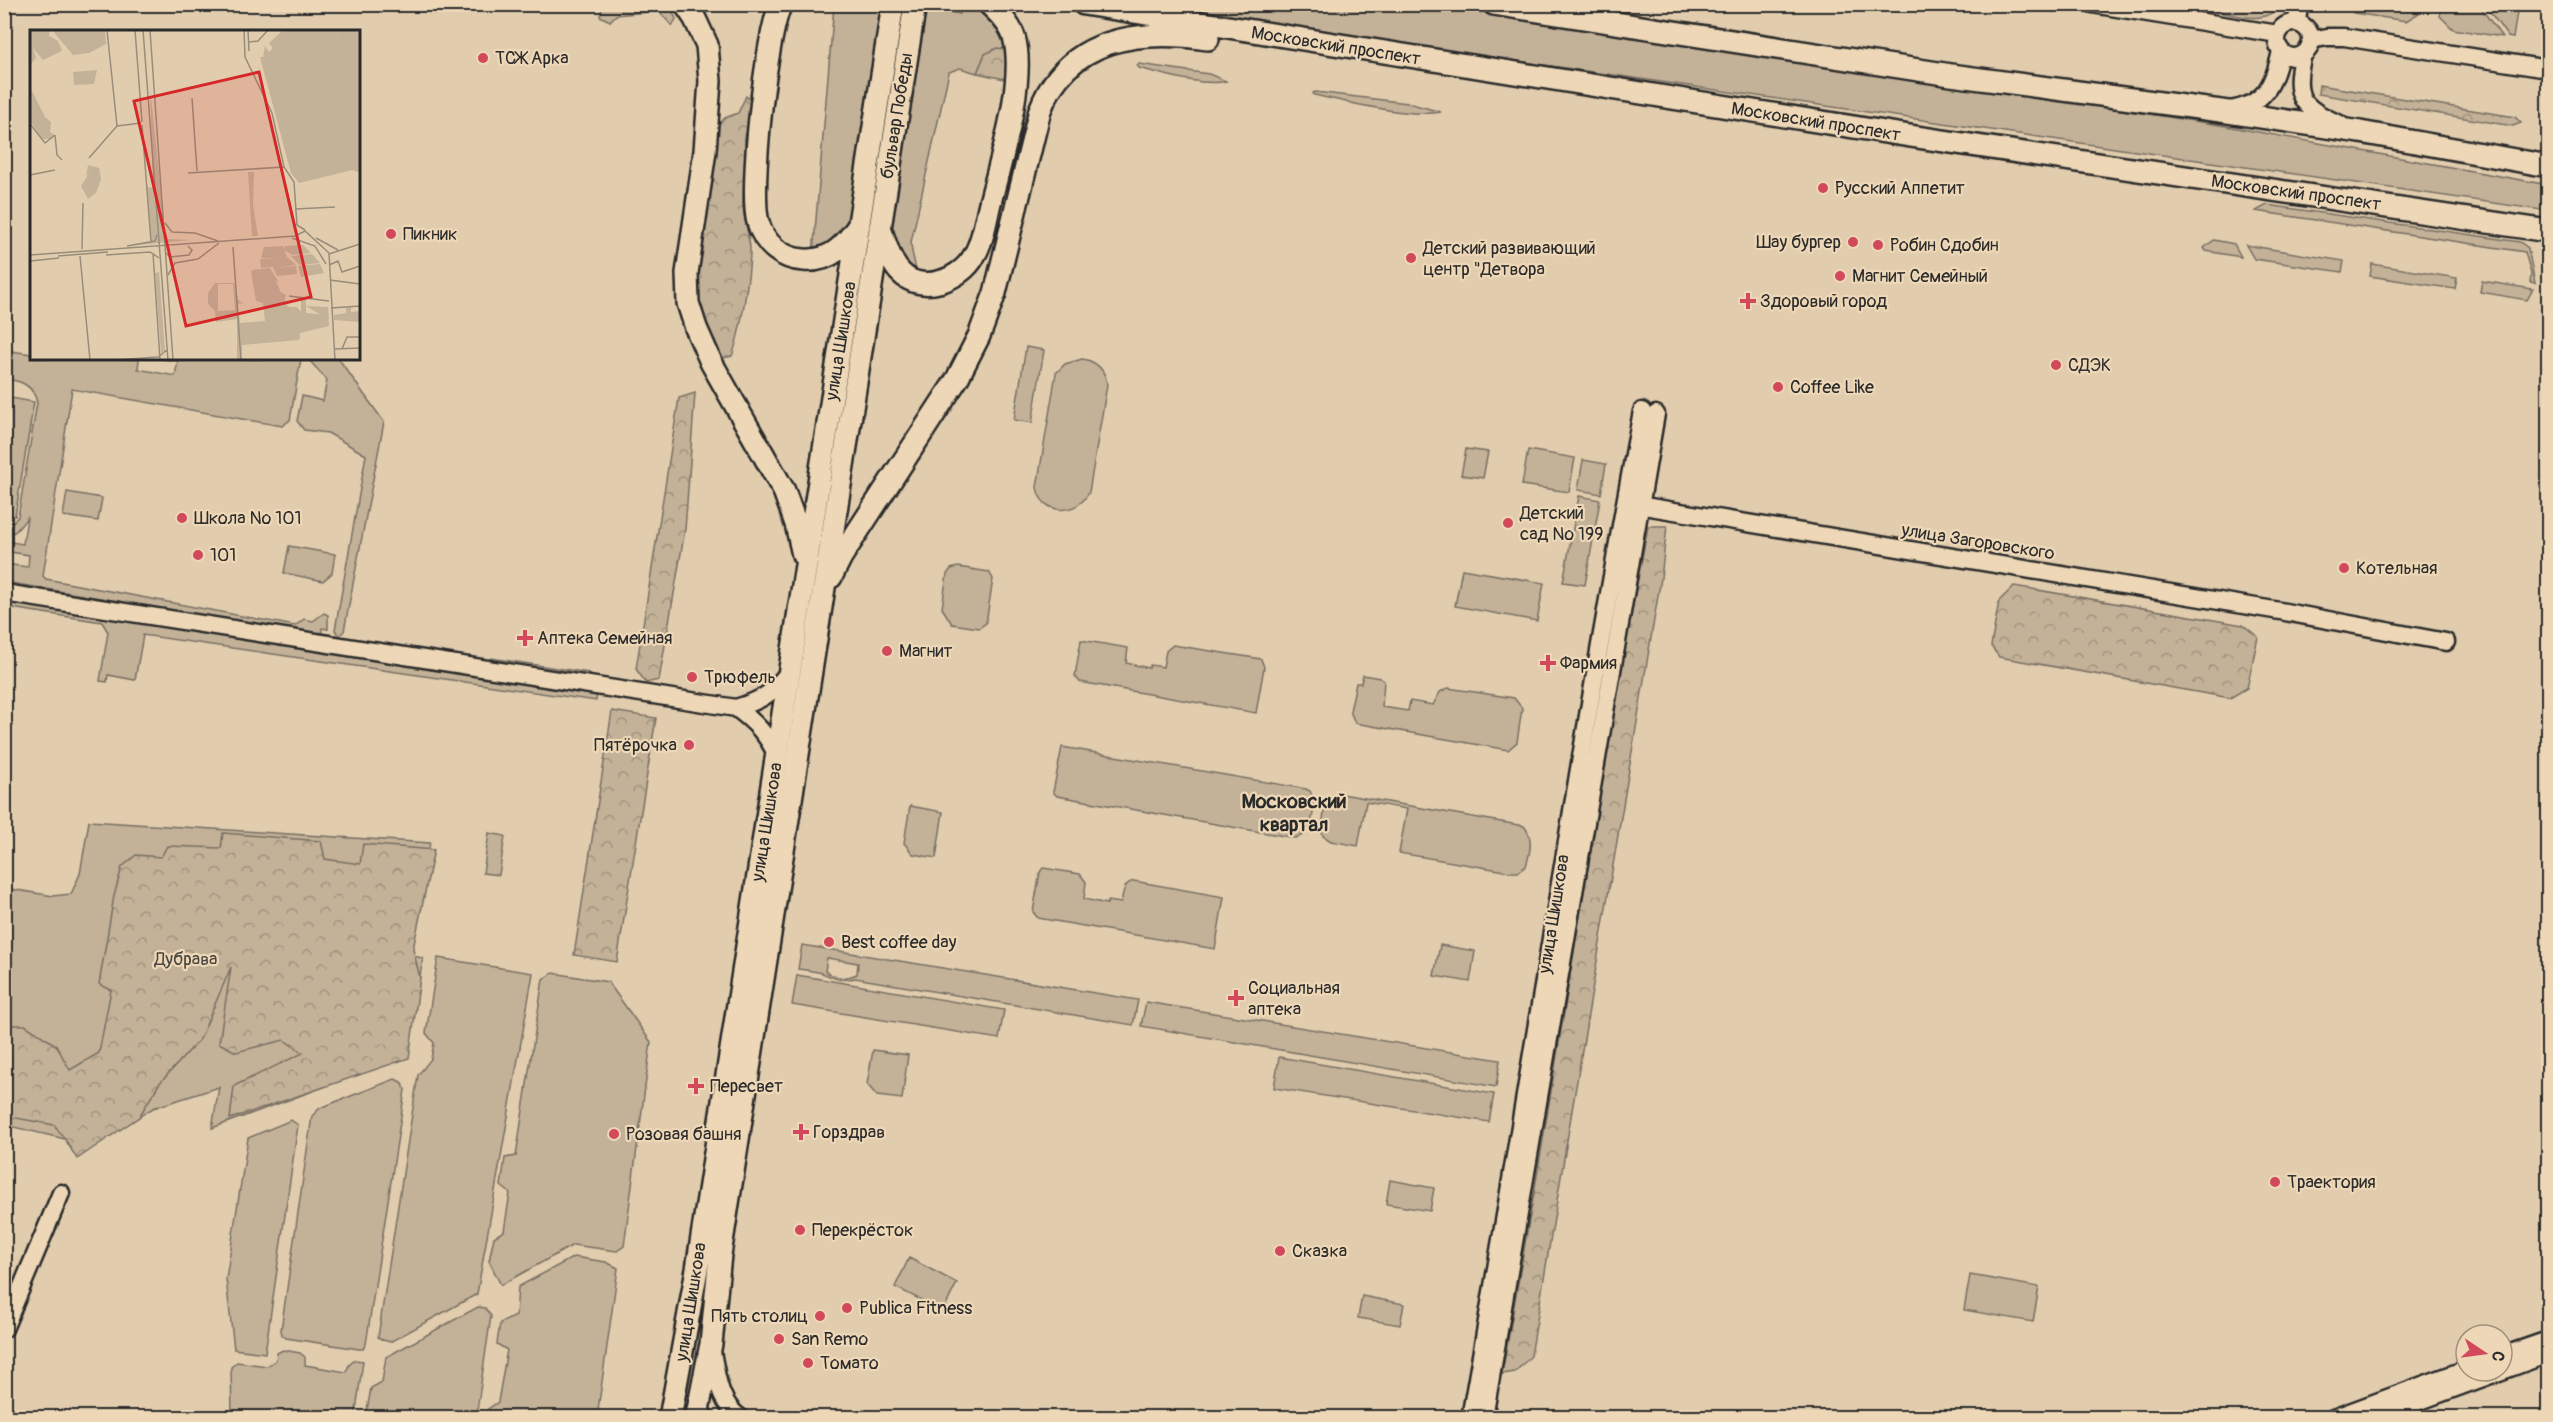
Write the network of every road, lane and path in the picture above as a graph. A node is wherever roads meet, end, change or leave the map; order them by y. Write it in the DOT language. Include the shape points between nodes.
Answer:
graph roads {
  1 [pos="685,4"];
  2 [pos="781,4"];
  3 [pos="893,4"];
  4 [pos="915,4"];
  5 [pos="989,4"];
  6 [pos="1084,4"];
  7 [pos="1494,4"];
  8 [pos="2092,4"];
  9 [pos="2299,4"];
  10 [pos="2297,23"];
  11 [pos="2278,34"];
  12 [pos="2307,47"];
  13 [pos="1361,50"];
  14 [pos="2281,51"];
  15 [pos="2548,69"];
  16 [pos="2221,111"];
  17 [pos="2360,132"];
  18 [pos="2548,166"];
  19 [pos="859,225"];
  20 [pos="880,228"];
  21 [pos="2548,231"];
  22 [pos="1638,505"];
  23 [pos="806,568"];
  24 [pos="4,593"];
  25 [pos="822,595"];
  26 [pos="2446,642"];
  27 [pos="790,669"];
  28 [pos="736,708"];
  29 [pos="777,756"];
  30 [pos="754,967"];
  31 [pos="741,1053"];
  32 [pos="61,1193"];
  33 [pos="4,1329"];
  34 [pos="2548,1340"];
  35 [pos="711,1344"];
  36 [pos="2514,1352"];
  37 [pos="2548,1354"];
  38 [pos="2514,1367"];
  39 [pos="2454,1373"];
  40 [pos="2469,1383"];
  41 [pos="673,1415"];
  42 [pos="702,1418"];
  43 [pos="741,1418"];
  44 [pos="1470,1418"];
  45 [pos="1484,1418"];
  46 [pos="2333,1418"];
  47 [pos="2374,1418"];
  1 -- 23 [label="main road" via="707,45 710,81 705,151 687,273 688,303 711,362 784,491"];
  2 -- 19 [label="main road" via="769,54 759,142 755,190 758,223 776,251 817,261 848,242"];
  3 -- 19 [label="main road, бульвар Победы"];
  4 -- 20 [label="main road, бульвар Победы"];
  5 -- 20 [label="main road" via="1008,23 1014,36 1017,79 1002,156 974,257 948,280 913,280 900,272"];
  6 -- 13 [label="main road, Московский проспект"];
  7 -- 16 [label="main road" via="1951,75"];
  8 -- 11 [label="street"];
  9 -- 10 [label="street"];
  10 -- 11 [label="street" via="2284,26"];
  10 -- 12 [label="street" via="2308,31"];
  11 -- 14 [label="street"];
  12 -- 14 [label="street" via="2293,57"];
  12 -- 15 [label="street" via="2327,37 2344,38"];
  12 -- 17 [label="street" via="2298,80 2301,97 2315,113"];
  13 -- 21 [label="main road, Московский проспект"];
  13 -- 25 [label="main road" via="1288,50 1181,35 1156,36 1105,44 1070,63 1047,92 1040,110 995,294 979,336 957,379 841,557"];
  14 -- 16 [label="street" via="2275,75 2264,94 2249,105"];
  16 -- 17 [label="main road"];
  17 -- 18 [label="main road"];
  19 -- 23 [label="main road, улица Шишкова"];
  20 -- 25 [label="main road, улица Шишкова"];
  22 -- 26 [label="street, улица Загоровского" via="2311,616"];
  22 -- 44 [label="street, улица Шишкова" via="1649,413 1629,474"];
  22 -- 45 [label="street, улица Шишкова"];
  23 -- 27 [label="main road, улица Шишкова"];
  24 -- 28 [label="street"];
  25 -- 30 [label="main road, улица Шишкова"];
  27 -- 28 [label="street" via="776,688 759,701"];
  27 -- 29 [label="main road, улица Шишкова"];
  28 -- 29 [label="street" via="768,736"];
  29 -- 30 [label="main road, улица Шишкова"];
  30 -- 31 [label="main road, улица Шишкова"];
  31 -- 35 [label="main road, улица Шишкова"];
  31 -- 41 [label="main road, улица Шишкова"];
  32 -- 33 [label="street"];
  34 -- 36 [label="street"];
  35 -- 42 [label="main road, улица Шишкова" via="698,1410"];
  35 -- 43 [label="street" via="719,1386 730,1411"];
  37 -- 38 [label="street"];
  39 -- 46 [label="street"];
  40 -- 47 [label="street"];
}
